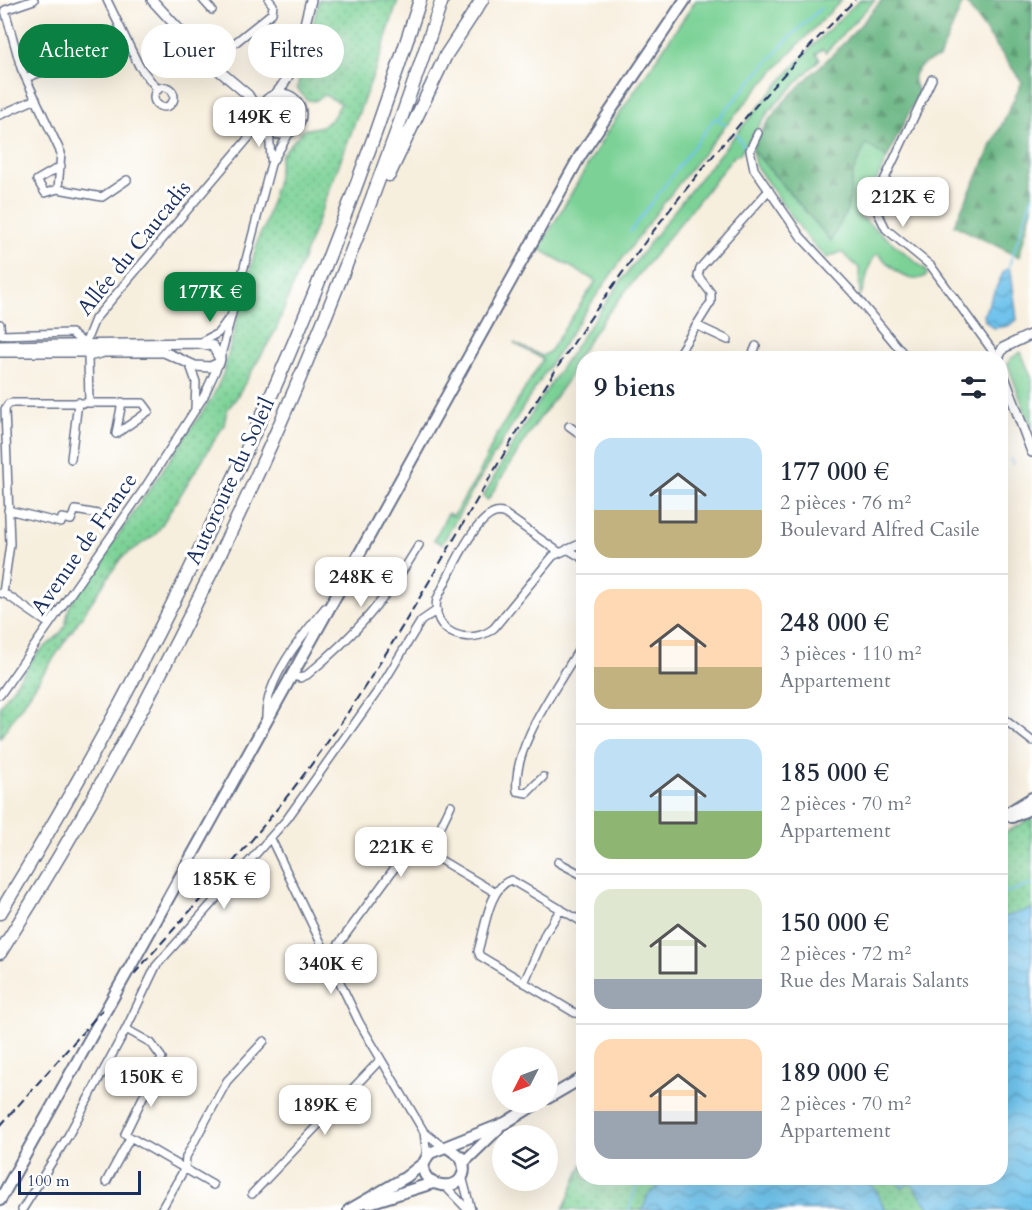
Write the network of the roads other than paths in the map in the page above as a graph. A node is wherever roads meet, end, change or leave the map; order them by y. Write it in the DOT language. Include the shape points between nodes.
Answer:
graph roads {
  1 [pos="34,0"];
  2 [pos="107,0"];
  3 [pos="152,0"];
  4 [pos="203,0"];
  5 [pos="269,0"];
  6 [pos="311,0"];
  7 [pos="413,0"];
  8 [pos="420,0"];
  9 [pos="442,0"];
  10 [pos="482,0"];
  11 [pos="685,0"];
  12 [pos="2,10"];
  13 [pos="212,10"];
  14 [pos="174,24"];
  15 [pos="305,24"];
  16 [pos="236,42"];
  17 [pos="18,55"];
  18 [pos="402,56"];
  19 [pos="26,78"];
  20 [pos="228,78"];
  21 [pos="288,78"];
  22 [pos="293,78"];
  23 [pos="932,79"];
  24 [pos="158,90"];
  25 [pos="248,94"];
  26 [pos="273,95"];
  27 [pos="294,98"];
  28 [pos="36,99"];
  29 [pos="0,115"];
  30 [pos="264,122"];
  31 [pos="290,132"];
  32 [pos="758,133"];
  33 [pos="271,164"];
  34 [pos="61,166"];
  35 [pos="127,180"];
  36 [pos="58,189"];
  37 [pos="769,190"];
  38 [pos="358,238"];
  39 [pos="232,314"];
  40 [pos="0,324"];
  41 [pos="698,326"];
  42 [pos="1032,334"];
  43 [pos="1,335"];
  44 [pos="728,340"];
  45 [pos="85,344"];
  46 [pos="193,344"];
  47 [pos="0,346"];
  48 [pos="756,346"];
  49 [pos="681,351"];
  50 [pos="754,351"];
  51 [pos="901,351"];
  52 [pos="991,351"];
  53 [pos="1001,351"];
  54 [pos="0,352"];
  55 [pos="108,352"];
  56 [pos="220,361"];
  57 [pos="187,363"];
  58 [pos="1008,388"];
  59 [pos="78,402"];
  60 [pos="89,402"];
  61 [pos="122,402"];
  62 [pos="195,411"];
  63 [pos="569,426"];
  64 [pos="576,431"];
  65 [pos="1032,452"];
  66 [pos="71,459"];
  67 [pos="3,478"];
  68 [pos="8,510"];
  69 [pos="98,514"];
  70 [pos="419,545"];
  71 [pos="576,545"];
  72 [pos="567,549"];
  73 [pos="559,552"];
  74 [pos="576,554"];
  75 [pos="339,590"];
  76 [pos="2,593"];
  77 [pos="437,610"];
  78 [pos="49,624"];
  79 [pos="576,654"];
  80 [pos="293,676"];
  81 [pos="0,695"];
  82 [pos="266,722"];
  83 [pos="1008,723"];
  84 [pos="1032,741"];
  85 [pos="543,777"];
  86 [pos="1032,798"];
  87 [pos="451,805"];
  88 [pos="1032,808"];
  89 [pos="1008,814"];
  90 [pos="1008,817"];
  91 [pos="271,839"];
  92 [pos="428,853"];
  93 [pos="558,862"];
  94 [pos="576,872"];
  95 [pos="496,893"];
  96 [pos="561,909"];
  97 [pos="0,913"];
  98 [pos="576,918"];
  99 [pos="0,953"];
  100 [pos="327,960"];
  101 [pos="524,983"];
  102 [pos="576,1013"];
  103 [pos="126,1029"];
  104 [pos="264,1041"];
  105 [pos="380,1060"];
  106 [pos="576,1082"];
  107 [pos="558,1092"];
  108 [pos="521,1113"];
  109 [pos="505,1123"];
  110 [pos="424,1132"];
  111 [pos="130,1138"];
  112 [pos="446,1147"];
  113 [pos="426,1159"];
  114 [pos="464,1163"];
  115 [pos="185,1168"];
  116 [pos="462,1176"];
  117 [pos="106,1182"];
  118 [pos="433,1183"];
  119 [pos="213,1185"];
  120 [pos="446,1187"];
  121 [pos="252,1194"];
  122 [pos="0,1200"];
  123 [pos="352,1209"];
  124 [pos="22,1210"];
  125 [pos="161,1210"];
  126 [pos="469,1210"];
  1 -- 12 [label="street"];
  2 -- 24 [label="street" via="139,66"];
  3 -- 14 [label="street"];
  4 -- 13 [label="street"];
  5 -- 16 [label="street" via="272,13"];
  6 -- 15 [label="street"];
  7 -- 18 [label="highway"];
  8 -- 18 [label="highway, Autoroute du Soleil"];
  9 -- 38 [label="highway, Autoroute du Soleil"];
  10 -- 38 [label="highway" via="440,65"];
  11 -- 75 [label="main road" via="580,156"];
  12 -- 17 [label="street"];
  18 -- 97 [label="highway, Autoroute du Soleil" via="319,281 237,471 106,732"];
  19 -- 28 [label="street"];
  20 -- 25 [label="street"];
  21 -- 26 [label="street"];
  22 -- 27 [label="street"];
  23 -- 52 [label="street" via="879,191 878,213 891,233 931,266"];
  25 -- 26 [label="street"];
  25 -- 30 [label="street"];
  26 -- 27 [label="street"];
  26 -- 30 [label="street" via="262,104"];
  27 -- 31 [label="street" via="301,116"];
  28 -- 29 [label="street"];
  28 -- 34 [label="street" via="61,153"];
  30 -- 31 [label="street" via="279,134"];
  30 -- 33 [label="street"];
  30 -- 45 [label="street, Allée du Caucadis" via="94,319"];
  31 -- 33 [label="street"];
  32 -- 37 [label="street" via="750,156"];
  33 -- 39 [label="street, Avenue de France"];
  34 -- 36 [label="street"];
  34 -- 36 [label="street" via="37,180 45,193"];
  35 -- 36 [label="street" via="102,197"];
  37 -- 41 [label="street" via="700,268 698,276 712,297"];
  37 -- 51 [label="street" via="801,237"];
  38 -- 99 [label="highway, Autoroute du Soleil" via="252,487 181,634 46,881"];
  39 -- 46 [label="street" via="218,333"];
  39 -- 56 [label="street, Avenue de France"];
  40 -- 43 [label="street"];
  41 -- 44 [label="street"];
  41 -- 49 [label="street"];
  42 -- 53 [label="street"];
  43 -- 45 [label="street" via="71,333"];
  45 -- 46 [label="street"];
  45 -- 47 [label="street"];
  46 -- 56 [label="street" via="213,346"];
  46 -- 57 [label="street"];
  48 -- 50 [label="street"];
  54 -- 55 [label="street"];
  55 -- 57 [label="street" via="164,352"];
  55 -- 60 [label="street" via="88,357"];
  56 -- 57 [label="street" via="208,367"];
  56 -- 62 [label="street, Avenue de France"];
  57 -- 62 [label="street" via="196,382"];
  58 -- 65 [label="street"];
  59 -- 60 [label="street"];
  59 -- 66 [label="street"];
  59 -- 67 [label="street" via="8,404"];
  60 -- 61 [label="street"];
  61 -- 61 [label="street" via="120,413 116,434 149,411 142,403"];
  62 -- 78 [label="street, Avenue de France"];
  63 -- 64 [label="street"];
  67 -- 68 [label="street"];
  68 -- 69 [label="street" via="61,523 62,518 71,520 75,510"];
  68 -- 76 [label="street" via="10,544"];
  70 -- 80 [label="street" via="392,589 366,621 307,675"];
  71 -- 72 [label="street"];
  72 -- 73 [label="street"];
  72 -- 74 [label="street"];
  73 -- 77 [label="street" via="484,635 468,639 454,635"];
  73 -- 77 [label="street" via="496,511 476,528 437,599"];
  75 -- 80 [label="main road"];
  75 -- 82 [label="street" via="282,670 266,705"];
  76 -- 78 [label="street"];
  77 -- 91 [label="street" via="421,621 330,762"];
  78 -- 81 [label="street, Avenue de France"];
  79 -- 85 [label="street" via="528,739 517,791 527,793"];
  80 -- 82 [label="main road"];
  82 -- 122 [label="main road, bridge"];
  83 -- 84 [label="street"];
  86 -- 89 [label="main road"];
  87 -- 92 [label="street"];
  88 -- 90 [label="main road"];
  91 -- 100 [label="street"];
  91 -- 103 [label="street" via="156,966"];
  92 -- 95 [label="street"];
  92 -- 100 [label="street" via="413,846 407,849"];
  93 -- 94 [label="street"];
  95 -- 96 [label="street" via="504,883 516,880"];
  95 -- 101 [label="street" via="479,954"];
  96 -- 98 [label="street"];
  96 -- 101 [label="street" via="546,932"];
  100 -- 105 [label="street"];
  101 -- 102 [label="street"];
  103 -- 111 [label="street" via="151,1043 162,1058 128,1125 125,1134"];
  103 -- 124 [label="street" via="68,1136"];
  104 -- 115 [label="street" via="227,1081 186,1157"];
  105 -- 110 [label="street"];
  105 -- 121 [label="street"];
  106 -- 107 [label="main road"];
  108 -- 109 [label="main road"];
  109 -- 112 [label="main road"];
  109 -- 114 [label="main road"];
  110 -- 112 [label="street"];
  110 -- 113 [label="street"];
  111 -- 115 [label="street"];
  111 -- 117 [label="street"];
  112 -- 113 [label="main road" via="434,1150"];
  112 -- 114 [label="main road" via="458,1153"];
  113 -- 118 [label="main road" via="425,1174"];
  113 -- 123 [label="main road" via="406,1177"];
  114 -- 116 [label="main road"];
  115 -- 119 [label="street"];
  115 -- 125 [label="street"];
  116 -- 120 [label="main road"];
  116 -- 126 [label="street"];
  118 -- 120 [label="main road"];
  118 -- 123 [label="main road"];
  120 -- 126 [label="street"];
}
